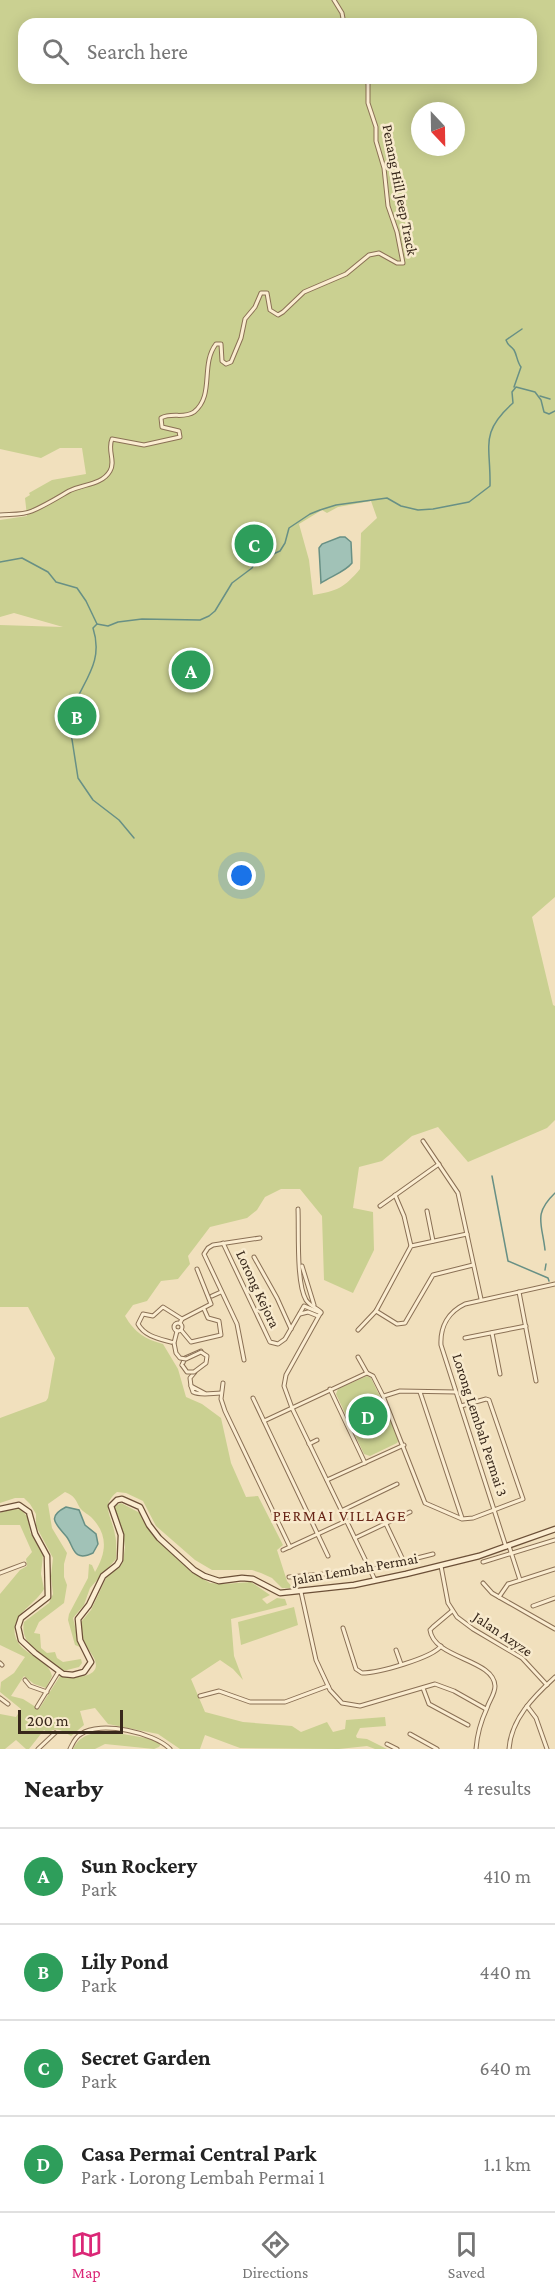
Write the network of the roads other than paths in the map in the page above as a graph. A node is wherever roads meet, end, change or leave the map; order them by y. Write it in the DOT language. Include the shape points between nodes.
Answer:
graph roads {
  1 [pos="334,0"];
  2 [pos="343,18"];
  3 [pos="367,84"];
  4 [pos="0,515"];
  5 [pos="423,1141"];
  6 [pos="439,1164"];
  7 [pos="395,1195"];
  8 [pos="380,1206"];
  9 [pos="298,1209"];
  10 [pos="427,1211"];
  11 [pos="467,1234"];
  12 [pos="260,1238"];
  13 [pos="433,1241"];
  14 [pos="223,1243"];
  15 [pos="411,1246"];
  16 [pos="254,1257"];
  17 [pos="473,1265"];
  18 [pos="197,1269"];
  19 [pos="555,1284"];
  20 [pos="221,1292"];
  21 [pos="519,1292"];
  22 [pos="212,1296"];
  23 [pos="481,1299"];
  24 [pos="204,1308"];
  25 [pos="376,1311"];
  26 [pos="319,1315"];
  27 [pos="182,1319"];
  28 [pos="180,1323"];
  29 [pos="526,1326"];
  30 [pos="291,1329"];
  31 [pos="358,1330"];
  32 [pos="179,1331"];
  33 [pos="492,1333"];
  34 [pos="465,1338"];
  35 [pos="174,1343"];
  36 [pos="358,1357"];
  37 [pos="244,1360"];
  38 [pos="366,1373"];
  39 [pos="500,1374"];
  40 [pos="536,1381"];
  41 [pos="223,1383"];
  42 [pos="330,1389"];
  43 [pos="420,1392"];
  44 [pos="456,1392"];
  45 [pos="221,1393"];
  46 [pos="383,1396"];
  47 [pos="253,1398"];
  48 [pos="461,1406"];
  49 [pos="292,1408"];
  50 [pos="264,1421"];
  51 [pos="317,1440"];
  52 [pos="309,1444"];
  53 [pos="404,1444"];
  54 [pos="364,1463"];
  55 [pos="327,1480"];
  56 [pos="398,1484"];
  57 [pos="0,1509"];
  58 [pos="494,1510"];
  59 [pos="341,1511"];
  60 [pos="410,1512"];
  61 [pos="462,1519"];
  62 [pos="346,1521"];
  63 [pos="386,1524"];
  64 [pos="555,1531"];
  65 [pos="318,1534"];
  66 [pos="355,1538"];
  67 [pos="555,1540"];
  68 [pos="508,1546"];
  69 [pos="290,1547"];
  70 [pos="283,1550"];
  71 [pos="433,1554"];
  72 [pos="511,1554"];
  73 [pos="328,1556"];
  74 [pos="404,1562"];
  75 [pos="483,1562"];
  76 [pos="24,1564"];
  77 [pos="441,1566"];
  78 [pos="555,1569"];
  79 [pos="370,1570"];
  80 [pos="0,1573"];
  81 [pos="289,1577"];
  82 [pos="520,1580"];
  83 [pos="375,1581"];
  84 [pos="483,1583"];
  85 [pos="300,1592"];
  86 [pos="499,1597"];
  87 [pos="555,1599"];
  88 [pos="533,1606"];
  89 [pos="452,1611"];
  90 [pos="343,1628"];
  91 [pos="555,1629"];
  92 [pos="441,1646"];
  93 [pos="396,1650"];
  94 [pos="400,1664"];
  95 [pos="59,1671"];
  96 [pos="555,1677"];
  97 [pos="25,1680"];
  98 [pos="547,1685"];
  99 [pos="328,1686"];
  100 [pos="423,1688"];
  101 [pos="47,1692"];
  102 [pos="201,1696"];
  103 [pos="0,1698"];
  104 [pos="8,1704"];
  105 [pos="527,1706"];
  106 [pos="37,1707"];
  107 [pos="486,1709"];
  108 [pos="468,1725"];
  109 [pos="56,1733"];
  110 [pos="410,1734"];
  111 [pos="387,1744"];
  112 [pos="38,1749"];
  113 [pos="70,1749"];
  114 [pos="170,1749"];
  115 [pos="397,1749"];
  116 [pos="437,1749"];
  117 [pos="476,1749"];
  118 [pos="509,1749"];
  119 [pos="547,1749"];
  1 -- 2 [label="street"];
  3 -- 4 [label="street, Penang Hill Jeep Track" via="388,206 403,263 379,253 369,255 346,274 304,292 281,314 270,310 267,293 261,293 245,319 231,362 222,361 221,344 212,350 206,369 206,391 195,411 161,418 162,426 179,431 180,437 144,445 112,440 112,467 107,476 31,512"];
  5 -- 6 [label="street"];
  6 -- 7 [label="street"];
  6 -- 11 [label="street" via="458,1193"];
  7 -- 8 [label="street"];
  7 -- 15 [label="street"];
  9 -- 26 [label="street" via="300,1262 315,1307 321,1311"];
  10 -- 13 [label="street"];
  11 -- 13 [label="street"];
  11 -- 17 [label="street"];
  12 -- 14 [label="street"];
  13 -- 15 [label="street"];
  14 -- 20 [label="street" via="208,1248 204,1254"];
  14 -- 30 [label="street, Lorong Kejora" via="270,1342 282,1342"];
  15 -- 25 [label="street"];
  16 -- 30 [label="street"];
  17 -- 23 [label="street"];
  17 -- 25 [label="street" via="434,1275 407,1321 397,1324"];
  18 -- 24 [label="street" via="211,1302"];
  19 -- 21 [label="street, Lorong Lembah Permai 3"];
  20 -- 22 [label="street"];
  20 -- 37 [label="street" via="237,1324"];
  21 -- 23 [label="street, Lorong Lembah Permai 3"];
  21 -- 29 [label="street"];
  23 -- 44 [label="street, Lorong Lembah Permai 3" via="453,1311 442,1331 441,1345"];
  24 -- 27 [label="street"];
  24 -- 32 [label="street" via="208,1318 219,1322 221,1335 190,1342"];
  25 -- 31 [label="street"];
  26 -- 30 [label="street, Lorong Kejora" via="300,1314"];
  26 -- 49 [label="street" via="284,1381"];
  27 -- 28 [label="street"];
  27 -- 35 [label="street" via="163,1307 153,1316 143,1314 139,1320 142,1330"];
  28 -- 32 [label="street" via="183,1326"];
  28 -- 32 [label="street" via="174,1326"];
  29 -- 33 [label="street"];
  29 -- 40 [label="street"];
  32 -- 35 [label="street"];
  33 -- 34 [label="street"];
  33 -- 39 [label="street"];
  35 -- 45 [label="street, bridge" via="180,1358 186,1359 198,1352 205,1353 207,1356 206,1364 194,1372 187,1372 183,1365 185,1358 200,1351 207,1357 207,1363 191,1376 194,1392"];
  36 -- 38 [label="street"];
  38 -- 42 [label="street"];
  38 -- 46 [label="street" via="373,1376"];
  41 -- 45 [label="street"];
  42 -- 49 [label="street"];
  42 -- 54 [label="street"];
  43 -- 44 [label="street"];
  43 -- 46 [label="street" via="400,1391"];
  43 -- 61 [label="street"];
  44 -- 48 [label="street, Lorong Lembah Permai 3"];
  45 -- 69 [label="street" via="225,1411"];
  46 -- 53 [label="street"];
  47 -- 50 [label="street"];
  48 -- 58 [label="street, Lorong Lembah Permai 3"];
  48 -- 58 [label="street" via="489,1400 523,1497"];
  49 -- 50 [label="street"];
  49 -- 52 [label="street"];
  50 -- 65 [label="street"];
  51 -- 52 [label="street"];
  52 -- 55 [label="street"];
  53 -- 54 [label="street"];
  53 -- 61 [label="street" via="425,1503"];
  54 -- 55 [label="street"];
  55 -- 59 [label="street"];
  56 -- 59 [label="street"];
  57 -- 95 [label="main road" via="15,1505 29,1512 47,1556 48,1597 21,1618 19,1633 25,1646"];
  58 -- 61 [label="street"];
  58 -- 68 [label="street, Lorong Lembah Permai 3"];
  59 -- 62 [label="street"];
  60 -- 63 [label="street"];
  62 -- 65 [label="street"];
  62 -- 66 [label="street"];
  63 -- 66 [label="street"];
  63 -- 74 [label="street"];
  64 -- 68 [label="main road, Jalan Lembah Permai"];
  65 -- 69 [label="street"];
  65 -- 73 [label="street"];
  66 -- 79 [label="street"];
  67 -- 72 [label="street"];
  68 -- 72 [label="street, Lorong Lembah Permai 3"];
  68 -- 77 [label="main road, Jalan Lembah Permai"];
  69 -- 70 [label="street"];
  71 -- 74 [label="street"];
  72 -- 75 [label="street"];
  72 -- 82 [label="street, Lorong Lembah Permai 3"];
  74 -- 79 [label="street"];
  76 -- 80 [label="street"];
  77 -- 83 [label="main road, Jalan Lembah Permai"];
  77 -- 89 [label="street, Jalan Azyze"];
  78 -- 82 [label="street"];
  79 -- 81 [label="street"];
  79 -- 83 [label="street"];
  82 -- 86 [label="street" via="505,1587"];
  83 -- 85 [label="main road, Jalan Lembah Permai"];
  84 -- 86 [label="street"];
  85 -- 95 [label="main road, Jalan Lembah Permai" via="274,1592 248,1578 219,1581 204,1576 159,1538 140,1507 117,1500 111,1506 121,1535 120,1560 103,1576 78,1619 80,1640 91,1658 90,1666 79,1674"];
  85 -- 99 [label="street" via="312,1649"];
  86 -- 91 [label="street"];
  87 -- 88 [label="street"];
  89 -- 92 [label="street" via="430,1630"];
  89 -- 98 [label="street, Jalan Azyze" via="472,1629 522,1658"];
  90 -- 94 [label="street" via="358,1671 366,1673"];
  92 -- 94 [label="street" via="435,1652"];
  92 -- 107 [label="street" via="490,1675 495,1685"];
  93 -- 94 [label="street"];
  95 -- 101 [label="street"];
  96 -- 98 [label="street"];
  97 -- 101 [label="street"];
  98 -- 105 [label="street"];
  99 -- 100 [label="street" via="340,1701 356,1706"];
  99 -- 102 [label="street" via="285,1702 250,1702 219,1690"];
  100 -- 107 [label="street" via="441,1685"];
  100 -- 108 [label="street" via="429,1704"];
  101 -- 106 [label="street"];
  103 -- 104 [label="street"];
  105 -- 118 [label="street" via="511,1735"];
  105 -- 119 [label="street" via="536,1718"];
  107 -- 117 [label="street"];
  109 -- 112 [label="street"];
  110 -- 116 [label="street"];
  111 -- 115 [label="street"];
  113 -- 114 [label="street" via="81,1733 103,1728 156,1738"];
}
